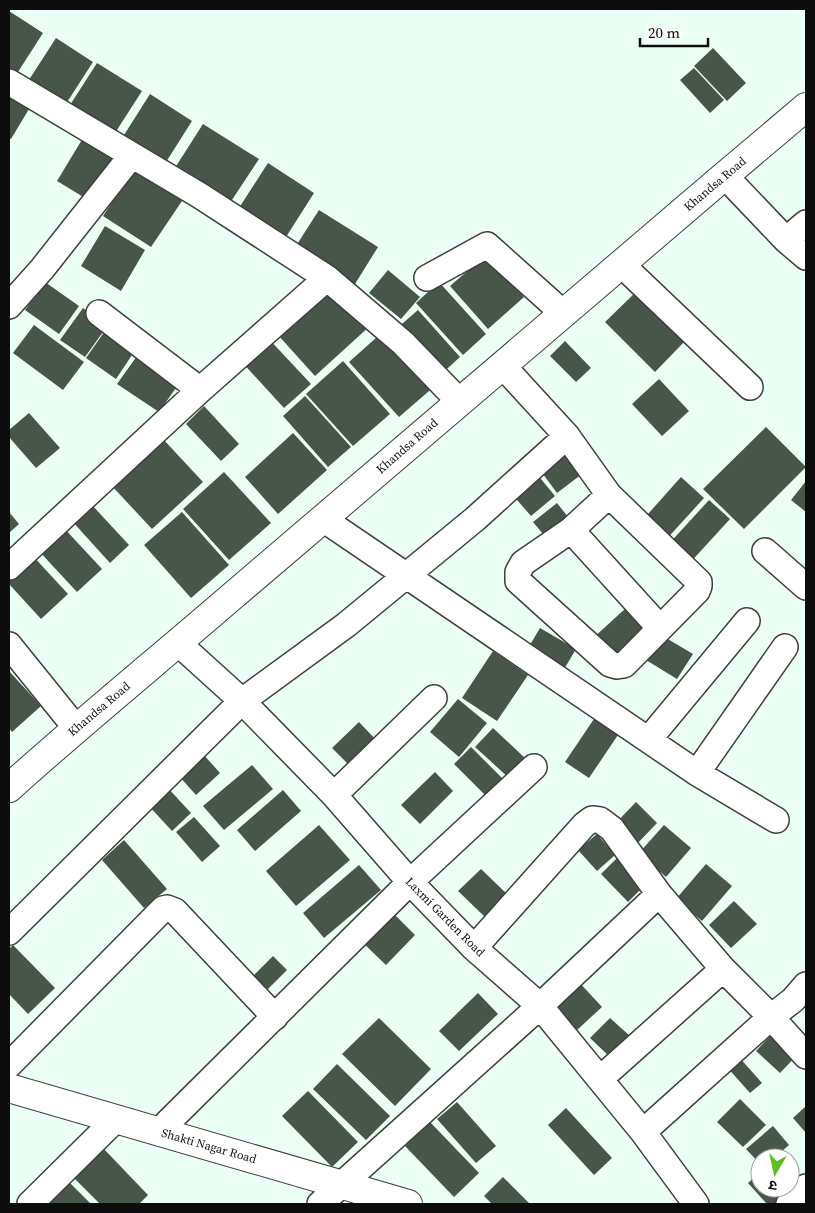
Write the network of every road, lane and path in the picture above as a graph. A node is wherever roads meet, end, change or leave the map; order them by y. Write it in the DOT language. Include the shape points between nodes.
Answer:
graph roads {
  1 [pos="9,82"];
  2 [pos="806,107"];
  3 [pos="132,154"];
  4 [pos="725,176"];
  5 [pos="806,223"];
  6 [pos="786,240"];
  7 [pos="806,257"];
  8 [pos="621,264"];
  9 [pos="327,278"];
  10 [pos="427,278"];
  11 [pos="9,306"];
  12 [pos="99,313"];
  13 [pos="563,313"];
  14 [pos="502,365"];
  15 [pos="750,387"];
  16 [pos="200,390"];
  17 [pos="459,401"];
  18 [pos="567,436"];
  19 [pos="609,495"];
  20 [pos="323,519"];
  21 [pos="571,530"];
  22 [pos="765,551"];
  23 [pos="9,567"];
  24 [pos="406,575"];
  25 [pos="806,587"];
  26 [pos="747,621"];
  27 [pos="660,628"];
  28 [pos="178,643"];
  29 [pos="9,645"];
  30 [pos="785,647"];
  31 [pos="434,698"];
  32 [pos="242,701"];
  33 [pos="76,728"];
  34 [pos="649,739"];
  35 [pos="534,767"];
  36 [pos="697,773"];
  37 [pos="9,788"];
  38 [pos="334,795"];
  39 [pos="776,820"];
  40 [pos="410,882"];
  41 [pos="659,894"];
  42 [pos="9,932"];
  43 [pos="474,948"];
  44 [pos="723,969"];
  45 [pos="806,986"];
  46 [pos="540,1006"];
  47 [pos="274,1017"];
  48 [pos="771,1017"];
  49 [pos="806,1056"];
  50 [pos="9,1065"];
  51 [pos="600,1079"];
  52 [pos="9,1088"];
  53 [pos="116,1119"];
  54 [pos="159,1132"];
  55 [pos="643,1132"];
  56 [pos="341,1184"];
  57 [pos="806,1188"];
  58 [pos="30,1204"];
  59 [pos="320,1204"];
  60 [pos="408,1204"];
  61 [pos="696,1204"];
  62 [pos="788,1204"];
  1 -- 3 [label="street"];
  2 -- 4 [label="street, Khandsa Road"];
  3 -- 9 [label="street"];
  3 -- 11 [label="street"];
  4 -- 6 [label="street"];
  4 -- 8 [label="street, Khandsa Road"];
  5 -- 6 [label="street"];
  6 -- 7 [label="street"];
  8 -- 13 [label="street, Khandsa Road"];
  8 -- 15 [label="street"];
  9 -- 16 [label="street"];
  9 -- 17 [label="street" via="403,343"];
  10 -- 13 [label="street" via="487,245"];
  12 -- 16 [label="street"];
  13 -- 14 [label="street, Khandsa Road"];
  14 -- 17 [label="street, Khandsa Road"];
  14 -- 18 [label="street"];
  16 -- 23 [label="street"];
  17 -- 20 [label="street, Khandsa Road"];
  18 -- 19 [label="street"];
  18 -- 24 [label="street" via="475,519"];
  19 -- 21 [label="street"];
  19 -- 27 [label="street" via="699,582 697,590"];
  20 -- 24 [label="street"];
  20 -- 28 [label="street, Khandsa Road"];
  21 -- 27 [label="street"];
  21 -- 27 [label="street" via="523,563 518,581 610,664 624,665"];
  22 -- 25 [label="street"];
  24 -- 32 [label="street" via="346,625"];
  24 -- 34 [label="street"];
  26 -- 34 [label="street"];
  28 -- 32 [label="street, Laxmi Garden Road"];
  28 -- 33 [label="street, Khandsa Road"];
  29 -- 33 [label="street"];
  30 -- 36 [label="street"];
  31 -- 38 [label="street"];
  32 -- 38 [label="street, Laxmi Garden Road"];
  32 -- 42 [label="street"];
  33 -- 37 [label="street, Khandsa Road"];
  34 -- 36 [label="street"];
  35 -- 40 [label="street"];
  36 -- 39 [label="street"];
  38 -- 40 [label="street, Laxmi Garden Road"];
  40 -- 43 [label="street, Laxmi Garden Road"];
  40 -- 47 [label="street"];
  41 -- 43 [label="street" via="612,829 600,820 592,819"];
  41 -- 44 [label="street"];
  41 -- 46 [label="street"];
  43 -- 46 [label="street, Laxmi Garden Road"];
  44 -- 48 [label="street"];
  44 -- 51 [label="street"];
  45 -- 48 [label="street"];
  46 -- 51 [label="street, Laxmi Garden Road"];
  46 -- 56 [label="street"];
  47 -- 50 [label="street" via="175,911 167,908"];
  47 -- 54 [label="street"];
  48 -- 49 [label="street"];
  48 -- 55 [label="street"];
  51 -- 55 [label="street, Laxmi Garden Road"];
  52 -- 53 [label="street, Shakti Nagar Road"];
  53 -- 54 [label="street, Shakti Nagar Road"];
  53 -- 58 [label="street"];
  54 -- 56 [label="street, Shakti Nagar Road"];
  55 -- 61 [label="street, Laxmi Garden Road"];
  56 -- 59 [label="street"];
  56 -- 60 [label="street, Shakti Nagar Road"];
  57 -- 62 [label="street"];
}
